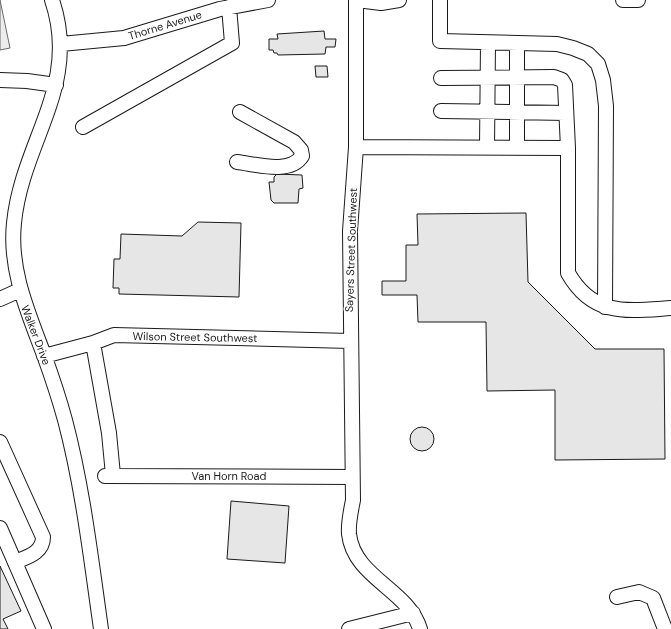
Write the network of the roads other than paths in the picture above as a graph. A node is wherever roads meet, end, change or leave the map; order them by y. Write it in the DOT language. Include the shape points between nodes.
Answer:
graph roads {
  1 [pos="52,0"];
  2 [pos="268,0"];
  3 [pos="357,0"];
  4 [pos="399,0"];
  5 [pos="440,0"];
  6 [pos="623,0"];
  7 [pos="638,0"];
  8 [pos="229,7"];
  9 [pos="488,43"];
  10 [pos="518,43"];
  11 [pos="61,44"];
  12 [pos="517,77"];
  13 [pos="441,78"];
  14 [pos="489,78"];
  15 [pos="1,84"];
  16 [pos="56,85"];
  17 [pos="441,111"];
  18 [pos="240,112"];
  19 [pos="489,113"];
  20 [pos="566,113"];
  21 [pos="518,114"];
  22 [pos="83,126"];
  23 [pos="356,147"];
  24 [pos="488,147"];
  25 [pos="517,148"];
  26 [pos="568,148"];
  27 [pos="237,162"];
  28 [pos="20,290"];
  29 [pos="0,299"];
  30 [pos="605,307"];
  31 [pos="671,308"];
  32 [pos="350,341"];
  33 [pos="93,343"];
  34 [pos="44,356"];
  35 [pos="0,442"];
  36 [pos="352,477"];
  37 [pos="0,528"];
  38 [pos="15,562"];
  39 [pos="617,597"];
  40 [pos="413,613"];
  41 [pos="662,628"];
  42 [pos="44,629"];
  43 [pos="101,629"];
  44 [pos="349,629"];
  45 [pos="420,629"];
  1 -- 11 [label="street, Walker Drive"];
  2 -- 8 [label="street, Thorne Avenue"];
  3 -- 4 [label="street" via="381,3"];
  3 -- 23 [label="street, Sayers Street Southwest"];
  5 -- 9 [label="street" via="440,41"];
  6 -- 7 [label="street"];
  8 -- 11 [label="street, Thorne Avenue" via="124,38"];
  8 -- 22 [label="street" via="232,43"];
  9 -- 10 [label="street"];
  9 -- 14 [label="street"];
  10 -- 12 [label="street"];
  10 -- 30 [label="street" via="556,44 573,48 588,54 600,69 606,106"];
  11 -- 16 [label="street, Walker Drive" via="60,69"];
  12 -- 14 [label="street"];
  12 -- 20 [label="street" via="554,77 562,80 565,85"];
  12 -- 21 [label="street"];
  13 -- 14 [label="street"];
  14 -- 19 [label="street"];
  15 -- 16 [label="street" via="26,81"];
  16 -- 28 [label="street, Walker Drive" via="17,198 13,244"];
  17 -- 19 [label="street"];
  18 -- 27 [label="street" via="294,142 301,150 302,156 294,164 284,166"];
  19 -- 21 [label="street"];
  19 -- 24 [label="street"];
  20 -- 21 [label="street"];
  20 -- 26 [label="street"];
  21 -- 25 [label="street"];
  23 -- 24 [label="street"];
  23 -- 32 [label="street, Sayers Street Southwest" via="350,231"];
  24 -- 25 [label="street"];
  25 -- 26 [label="street"];
  26 -- 30 [label="street" via="568,273 576,288 593,302"];
  28 -- 29 [label="street"];
  28 -- 34 [label="street, Walker Drive"];
  30 -- 31 [label="street" via="628,311"];
  32 -- 33 [label="street, Wilson Street Southwest" via="114,335"];
  32 -- 36 [label="street, Sayers Street Southwest"];
  33 -- 34 [label="street, Wilson Street Southwest"];
  33 -- 36 [label="street, Van Horn Road" via="109,433 109,476"];
  34 -- 43 [label="street, Walker Drive" via="58,394 71,445"];
  35 -- 38 [label="street" via="43,537 42,545 37,551"];
  36 -- 40 [label="street, Sayers Street Southwest" via="349,534 353,549 366,569 399,597"];
  37 -- 38 [label="street"];
  38 -- 42 [label="street"];
  39 -- 41 [label="street" via="639,592 653,598"];
  40 -- 44 [label="street"];
  40 -- 45 [label="street, Sayers Street Southwest"];
}
